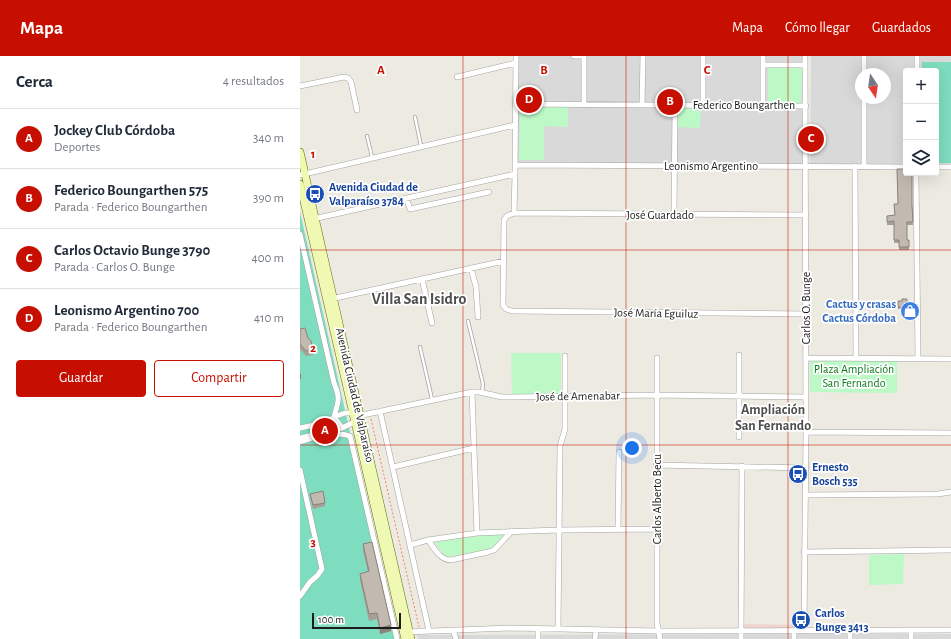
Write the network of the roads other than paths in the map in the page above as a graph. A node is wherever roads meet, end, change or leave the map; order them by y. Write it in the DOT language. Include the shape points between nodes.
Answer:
graph roads {
  1 [pos="516,56"];
  2 [pos="574,56"];
  3 [pos="584,56"];
  4 [pos="643,56"];
  5 [pos="703,56"];
  6 [pos="763,56"];
  7 [pos="805,56"];
  8 [pos="864,56"];
  9 [pos="917,56"];
  10 [pos="516,63"];
  11 [pos="763,65"];
  12 [pos="805,66"];
  13 [pos="864,68"];
  14 [pos="917,68"];
  15 [pos="457,77"];
  16 [pos="300,86"];
  17 [pos="515,104"];
  18 [pos="584,104"];
  19 [pos="864,104"];
  20 [pos="642,105"];
  21 [pos="675,105"];
  22 [pos="703,105"];
  23 [pos="764,106"];
  24 [pos="806,106"];
  25 [pos="357,110"];
  26 [pos="415,117"];
  27 [pos="515,125"];
  28 [pos="367,136"];
  29 [pos="421,147"];
  30 [pos="300,152"];
  31 [pos="372,158"];
  32 [pos="515,165"];
  33 [pos="674,166"];
  34 [pos="806,166"];
  35 [pos="855,166"];
  36 [pos="864,166"];
  37 [pos="903,167"];
  38 [pos="939,167"];
  39 [pos="951,167"];
  40 [pos="303,174"];
  41 [pos="515,174"];
  42 [pos="916,176"];
  43 [pos="300,184"];
  44 [pos="489,192"];
  45 [pos="406,198"];
  46 [pos="514,213"];
  47 [pos="674,215"];
  48 [pos="806,215"];
  49 [pos="312,219"];
  50 [pos="300,234"];
  51 [pos="303,256"];
  52 [pos="504,261"];
  53 [pos="471,268"];
  54 [pos="422,279"];
  55 [pos="330,299"];
  56 [pos="806,314"];
  57 [pos="478,317"];
  58 [pos="468,321"];
  59 [pos="432,323"];
  60 [pos="420,347"];
  61 [pos="739,355"];
  62 [pos="565,356"];
  63 [pos="856,357"];
  64 [pos="656,358"];
  65 [pos="806,358"];
  66 [pos="918,358"];
  67 [pos="951,358"];
  68 [pos="472,392"];
  69 [pos="482,393"];
  70 [pos="656,395"];
  71 [pos="738,395"];
  72 [pos="566,397"];
  73 [pos="806,397"];
  74 [pos="432,400"];
  75 [pos="380,411"];
  76 [pos="334,417"];
  77 [pos="355,417"];
  78 [pos="328,422"];
  79 [pos="300,428"];
  80 [pos="342,428"];
  81 [pos="330,430"];
  82 [pos="806,432"];
  83 [pos="951,433"];
  84 [pos="739,437"];
  85 [pos="300,438"];
  86 [pos="300,442"];
  87 [pos="474,448"];
  88 [pos="619,452"];
  89 [pos="656,465"];
  90 [pos="742,466"];
  91 [pos="392,467"];
  92 [pos="806,468"];
  93 [pos="300,470"];
  94 [pos="951,492"];
  95 [pos="806,495"];
  96 [pos="657,529"];
  97 [pos="559,530"];
  98 [pos="618,530"];
  99 [pos="512,531"];
  100 [pos="477,533"];
  101 [pos="428,540"];
  102 [pos="410,545"];
  103 [pos="951,550"];
  104 [pos="804,552"];
  105 [pos="300,596"];
  106 [pos="538,629"];
  107 [pos="558,629"];
  108 [pos="453,630"];
  109 [pos="596,630"];
  110 [pos="911,630"];
  111 [pos="951,630"];
  112 [pos="428,631"];
  113 [pos="658,631"];
  114 [pos="794,631"];
  115 [pos="804,631"];
  116 [pos="850,631"];
  117 [pos="741,632"];
  118 [pos="407,635"];
  119 [pos="397,639"];
  120 [pos="456,639"];
  121 [pos="538,639"];
  122 [pos="595,639"];
  123 [pos="660,639"];
  124 [pos="741,639"];
  125 [pos="794,639"];
  126 [pos="850,639"];
  127 [pos="911,639"];
  1 -- 10 [label="street"];
  2 -- 3 [label="street"];
  3 -- 18 [label="street"];
  4 -- 20 [label="street"];
  5 -- 22 [label="street"];
  6 -- 11 [label="street"];
  7 -- 12 [label="street, Carlos O. Bunge"];
  8 -- 13 [label="street"];
  9 -- 14 [label="street"];
  10 -- 15 [label="street"];
  10 -- 17 [label="street"];
  11 -- 12 [label="street"];
  11 -- 23 [label="street"];
  12 -- 24 [label="street, Carlos O. Bunge"];
  16 -- 25 [label="street" via="348,78"];
  17 -- 18 [label="street, Federico Boungarthen"];
  17 -- 27 [label="street"];
  18 -- 20 [label="street, Federico Boungarthen"];
  19 -- 36 [label="street"];
  20 -- 21 [label="street, Federico Boungarthen"];
  21 -- 22 [label="street, Federico Boungarthen"];
  21 -- 33 [label="street"];
  22 -- 23 [label="street, Federico Boungarthen"];
  23 -- 24 [label="street, Federico Boungarthen"];
  24 -- 34 [label="street, Carlos O. Bunge"];
  26 -- 29 [label="lane"];
  27 -- 29 [label="street"];
  27 -- 32 [label="street"];
  28 -- 31 [label="lane"];
  29 -- 31 [label="street"];
  30 -- 40 [label="main road, Avenida Ciudad de Valparaíso"];
  31 -- 40 [label="street"];
  32 -- 33 [label="street, Leonismo Argentino"];
  32 -- 41 [label="street"];
  33 -- 34 [label="street, Leonismo Argentino"];
  33 -- 47 [label="street"];
  34 -- 35 [label="street, Leonismo Argentino"];
  34 -- 48 [label="street, Carlos O. Bunge"];
  35 -- 36 [label="street, Leonismo Argentino"];
  35 -- 63 [label="street"];
  36 -- 37 [label="street, Leonismo Argentino"];
  38 -- 39 [label="street"];
  40 -- 49 [label="main road, Avenida Ciudad de Valparaíso"];
  41 -- 45 [label="street"];
  41 -- 46 [label="street"];
  42 -- 66 [label="street"];
  43 -- 49 [label="main road, Avenida Ciudad de Valparaíso"];
  44 -- 45 [label="street" via="410,209"];
  45 -- 49 [label="street"];
  46 -- 47 [label="street, José Guardado"];
  46 -- 52 [label="street" via="504,220"];
  47 -- 48 [label="street, José Guardado"];
  48 -- 56 [label="street, Carlos O. Bunge"];
  49 -- 55 [label="main road, Avenida Ciudad de Valparaíso"];
  50 -- 51 [label="street"];
  51 -- 76 [label="street" via="339,400"];
  52 -- 53 [label="street"];
  52 -- 56 [label="street, José María Eguiluz" via="504,305 512,311"];
  53 -- 54 [label="street"];
  53 -- 57 [label="street" via="476,287"];
  54 -- 55 [label="street"];
  54 -- 59 [label="street"];
  55 -- 77 [label="main road, Avenida Ciudad de Valparaíso"];
  56 -- 65 [label="street, Carlos O. Bunge"];
  58 -- 69 [label="lane" via="483,384"];
  60 -- 74 [label="lane"];
  61 -- 71 [label="street"];
  62 -- 72 [label="street"];
  63 -- 65 [label="street"];
  63 -- 66 [label="street"];
  64 -- 70 [label="street, Carlos Alberto Becu"];
  65 -- 73 [label="street, Carlos O. Bunge"];
  66 -- 67 [label="street"];
  68 -- 69 [label="street, José de Amenabar"];
  68 -- 74 [label="street, José de Amenabar"];
  68 -- 87 [label="street"];
  69 -- 72 [label="street, José de Amenabar" via="502,397"];
  70 -- 71 [label="street, José de Amenabar"];
  70 -- 72 [label="street, José de Amenabar"];
  70 -- 89 [label="street, Carlos Alberto Becu"];
  71 -- 73 [label="street, José de Amenabar"];
  71 -- 84 [label="street"];
  72 -- 97 [label="street" via="565,429 560,446"];
  73 -- 82 [label="street, Carlos O. Bunge"];
  74 -- 75 [label="street, José de Amenabar"];
  75 -- 77 [label="street, José de Amenabar"];
  75 -- 91 [label="street"];
  76 -- 77 [label="street" via="345,413"];
  76 -- 78 [label="street"];
  76 -- 80 [label="street"];
  77 -- 80 [label="street"];
  77 -- 118 [label="main road, Avenida Ciudad de Valparaíso"];
  78 -- 79 [label="street"];
  78 -- 81 [label="street"];
  80 -- 81 [label="street"];
  81 -- 85 [label="street"];
  82 -- 83 [label="street"];
  82 -- 92 [label="street, Carlos O. Bunge"];
  86 -- 119 [label="street" via="343,434 350,436"];
  87 -- 91 [label="street"];
  87 -- 100 [label="street"];
  88 -- 98 [label="street"];
  89 -- 90 [label="street"];
  89 -- 96 [label="street, Carlos Alberto Becu"];
  90 -- 92 [label="street"];
  90 -- 117 [label="street"];
  91 -- 102 [label="street"];
  92 -- 95 [label="street, Carlos O. Bunge"];
  93 -- 105 [label="street" via="322,569"];
  94 -- 95 [label="street"];
  95 -- 104 [label="street, Carlos O. Bunge"];
  96 -- 98 [label="street"];
  96 -- 113 [label="street, Carlos Alberto Becu"];
  97 -- 98 [label="street"];
  97 -- 99 [label="street"];
  97 -- 107 [label="street"];
  99 -- 100 [label="street"];
  99 -- 101 [label="street" via="494,550 451,560 443,558"];
  100 -- 101 [label="street"];
  101 -- 102 [label="street"];
  102 -- 112 [label="street"];
  103 -- 104 [label="street"];
  104 -- 115 [label="street, Carlos O. Bunge"];
  106 -- 107 [label="street"];
  106 -- 108 [label="street"];
  106 -- 121 [label="street"];
  107 -- 109 [label="street"];
  108 -- 112 [label="street"];
  108 -- 120 [label="street"];
  109 -- 113 [label="street"];
  109 -- 122 [label="street"];
  110 -- 111 [label="street"];
  110 -- 116 [label="street"];
  110 -- 127 [label="street"];
  112 -- 118 [label="street"];
  113 -- 117 [label="street"];
  113 -- 123 [label="street, Carlos Alberto Becu"];
  114 -- 115 [label="street"];
  114 -- 117 [label="street"];
  114 -- 125 [label="street"];
  115 -- 116 [label="street"];
  116 -- 126 [label="street"];
  117 -- 124 [label="street"];
}
